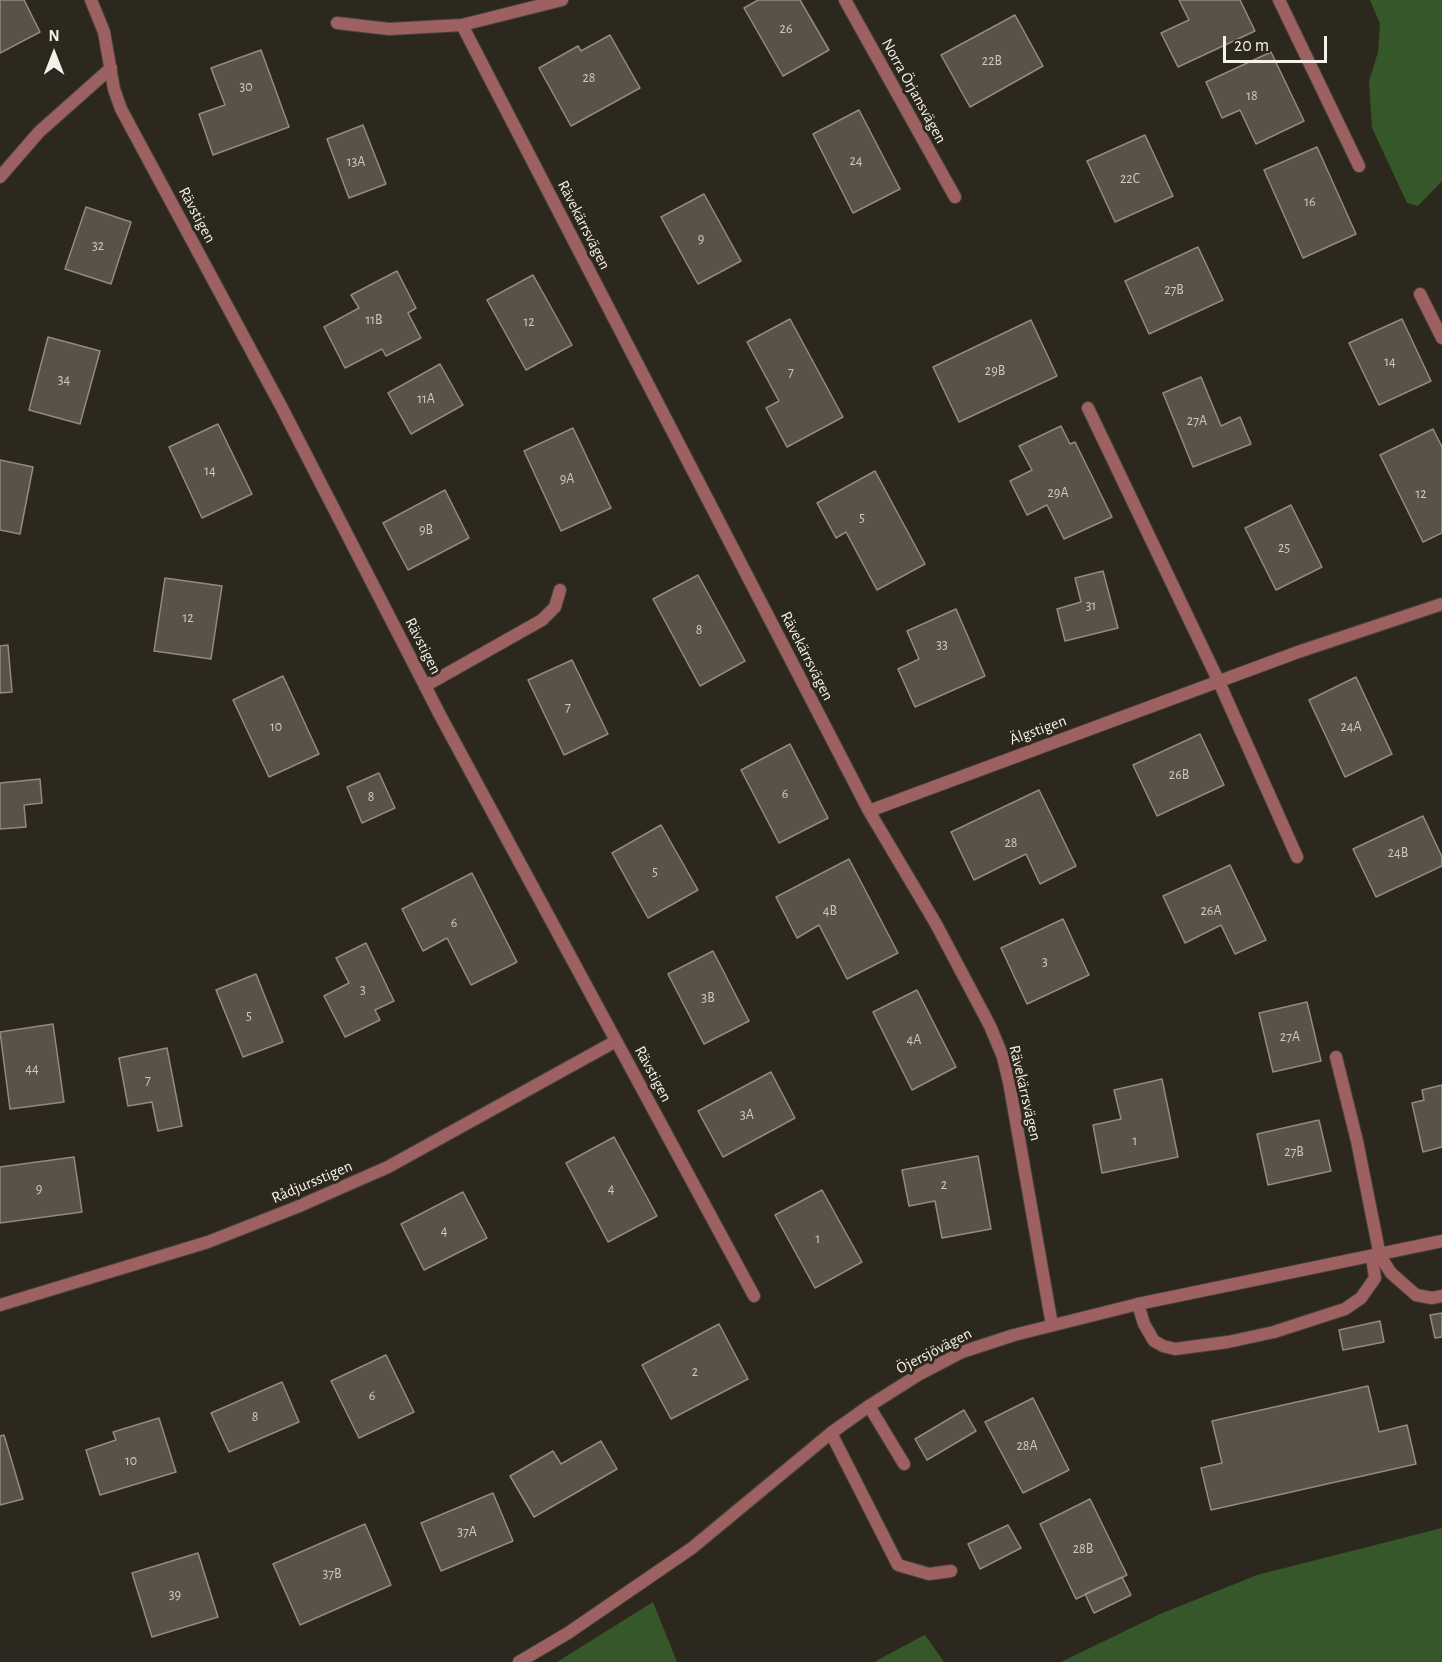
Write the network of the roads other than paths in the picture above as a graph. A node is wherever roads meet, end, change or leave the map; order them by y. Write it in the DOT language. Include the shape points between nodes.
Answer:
graph roads {
  1 [pos="91,0"];
  2 [pos="562,0"];
  3 [pos="845,0"];
  4 [pos="1279,0"];
  5 [pos="337,23"];
  6 [pos="462,26"];
  7 [pos="111,68"];
  8 [pos="1359,165"];
  9 [pos="0,177"];
  10 [pos="955,197"];
  11 [pos="1420,294"];
  12 [pos="1442,338"];
  13 [pos="1088,408"];
  14 [pos="560,590"];
  15 [pos="1442,604"];
  16 [pos="1219,681"];
  17 [pos="425,686"];
  18 [pos="869,811"];
  19 [pos="1297,857"];
  20 [pos="616,1041"];
  21 [pos="1336,1057"];
  22 [pos="1442,1241"];
  23 [pos="1376,1256"];
  24 [pos="754,1296"];
  25 [pos="1442,1296"];
  26 [pos="1138,1304"];
  27 [pos="0,1305"];
  28 [pos="1052,1325"];
  29 [pos="869,1406"];
  30 [pos="831,1433"];
  31 [pos="904,1464"];
  32 [pos="951,1571"];
  33 [pos="519,1662"];
  1 -- 7 [label="street, Rävstigen" via="104,32"];
  2 -- 6 [label="street"];
  3 -- 10 [label="street, Norra Örjansvägen"];
  4 -- 8 [label="street"];
  5 -- 6 [label="street" via="389,29"];
  6 -- 18 [label="street, Rävekärrsvägen"];
  7 -- 9 [label="street" via="39,132"];
  7 -- 17 [label="street, Rävstigen" via="121,109 281,406"];
  11 -- 12 [label="street"];
  13 -- 16 [label="street"];
  14 -- 17 [label="street" via="555,608 542,620"];
  15 -- 16 [label="street, Älgstigen"];
  16 -- 18 [label="street, Älgstigen"];
  16 -- 19 [label="street"];
  17 -- 20 [label="street, Rävstigen"];
  18 -- 28 [label="street, Rävekärrsvägen" via="936,924 1003,1057"];
  20 -- 24 [label="street, Rävstigen"];
  20 -- 27 [label="street, Rådjursstigen" via="388,1167 297,1207 208,1242"];
  21 -- 23 [label="street" via="1357,1141"];
  22 -- 23 [label="street, Öjersjövägen"];
  23 -- 25 [label="street" via="1416,1294"];
  23 -- 26 [label="street, Öjersjövägen"];
  23 -- 26 [label="street" via="1375,1278 1361,1298 1345,1309 1228,1342 1175,1349 1163,1346 1154,1341"];
  26 -- 28 [label="street, Öjersjövägen"];
  28 -- 29 [label="street, Öjersjövägen" via="962,1352"];
  29 -- 30 [label="street, Öjersjövägen"];
  29 -- 31 [label="street"];
  30 -- 32 [label="street" via="898,1565 929,1574"];
  30 -- 33 [label="street, Öjersjövägen" via="692,1548"];
}
